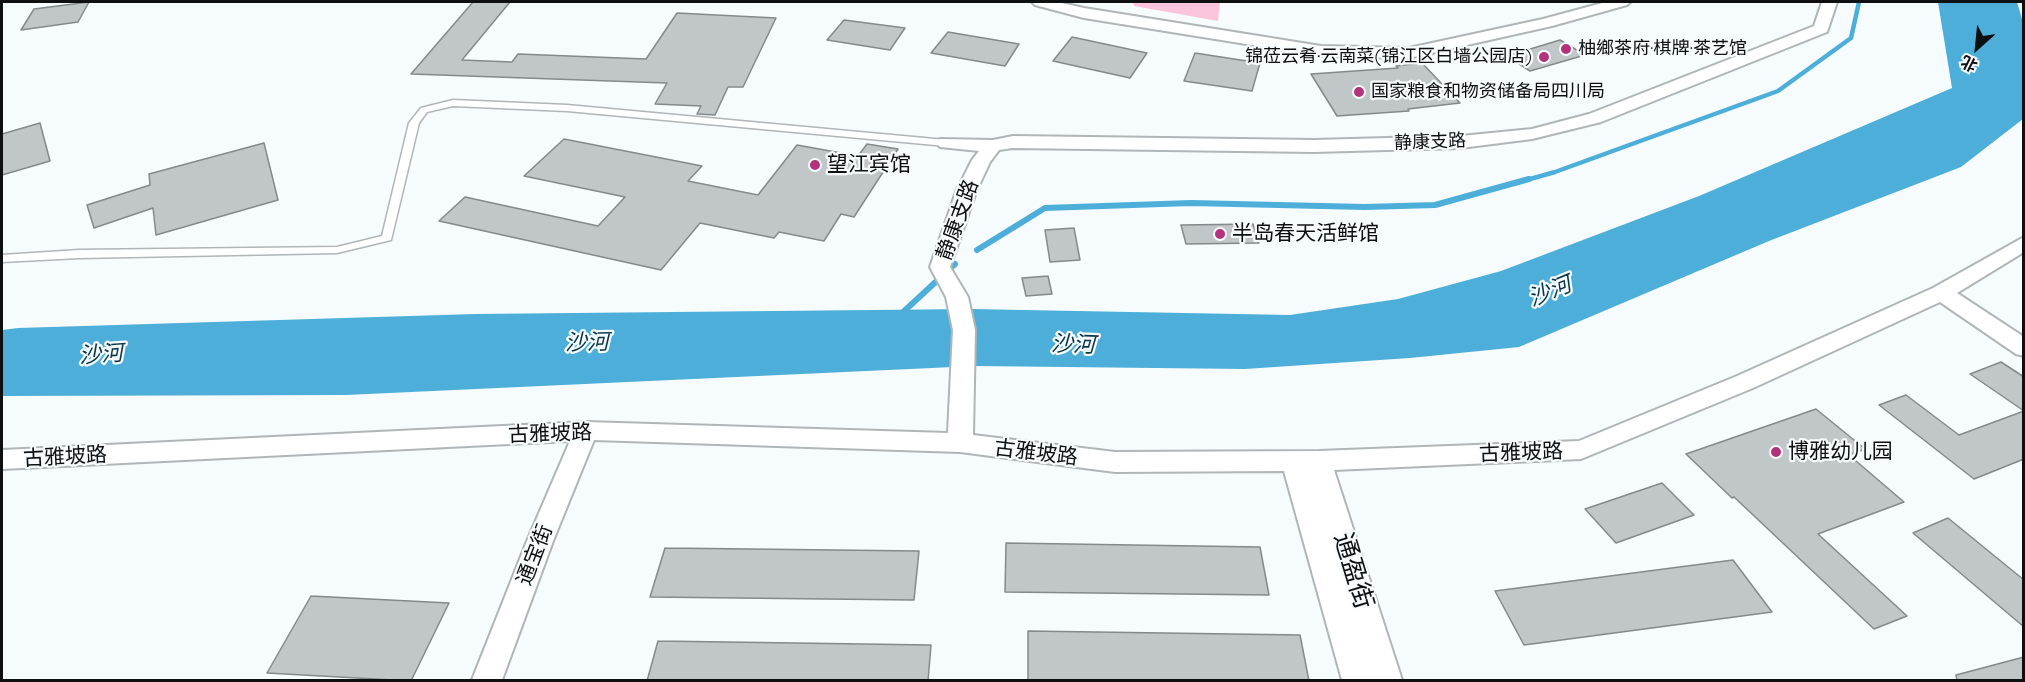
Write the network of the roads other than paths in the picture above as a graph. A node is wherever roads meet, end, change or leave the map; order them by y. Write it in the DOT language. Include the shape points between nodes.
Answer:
graph roads {
  1 [pos="1040,2"];
  2 [pos="1622,2"];
  3 [pos="1828,2"];
  4 [pos="946,143"];
  5 [pos="993,146"];
  6 [pos="2024,243"];
  7 [pos="2,259"];
  8 [pos="1941,293"];
  9 [pos="2024,348"];
  10 [pos="586,431"];
  11 [pos="960,443"];
  12 [pos="2,460"];
  13 [pos="1306,461"];
  14 [pos="487,681"];
  15 [pos="1357,681"];
  16 [pos="1387,681"];
  1 -- 2 [label="street" via="1084,13 1321,51 1409,53"];
  3 -- 5 [label="street, 静康支路" via="1821,29 1594,118 1532,134 1461,142 1314,146 1013,142"];
  4 -- 5 [label="street, 静康支路"];
  4 -- 7 [label="lane" via="579,109 453,103 424,110 414,123 387,238 337,250"];
  5 -- 11 [label="street, 静康支路" via="981,160 966,192 944,274 957,297 964,341"];
  6 -- 8 [label="street, 古雅坡路"];
  8 -- 9 [label="street"];
  8 -- 13 [label="street, 古雅坡路" via="1745,382 1581,450"];
  10 -- 11 [label="street, 古雅坡路"];
  10 -- 12 [label="street, 古雅坡路"];
  10 -- 14 [label="street, 通宝街"];
  11 -- 13 [label="street, 古雅坡路" via="1115,462"];
  13 -- 15 [label="street, 通盈街"];
  13 -- 16 [label="street, 通盈街"];
}
